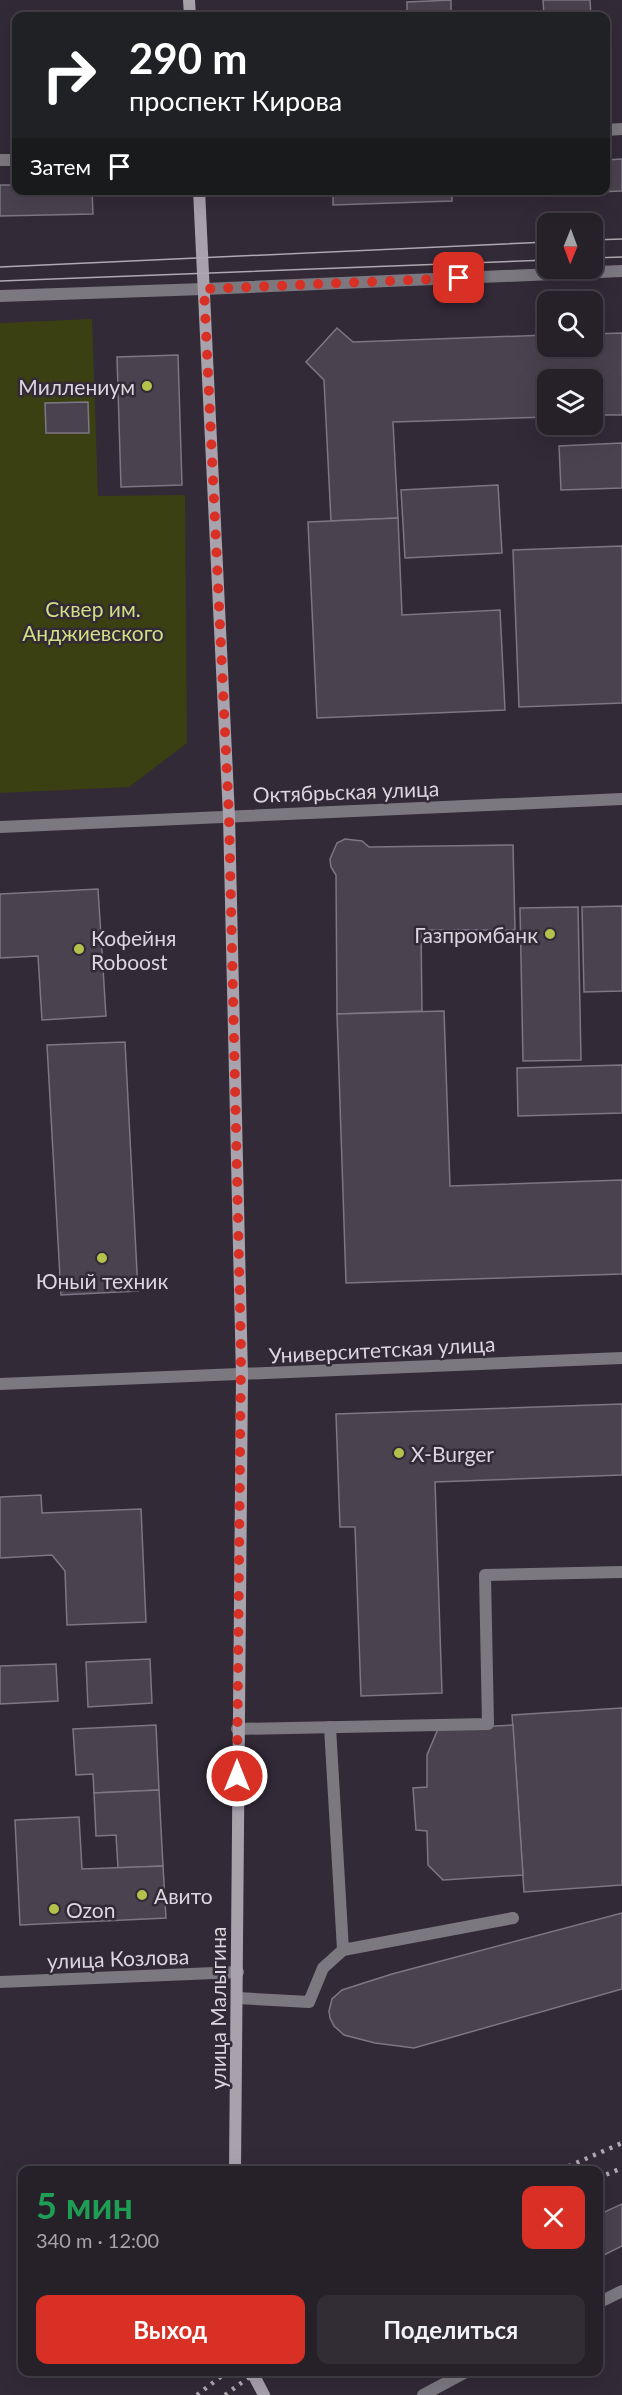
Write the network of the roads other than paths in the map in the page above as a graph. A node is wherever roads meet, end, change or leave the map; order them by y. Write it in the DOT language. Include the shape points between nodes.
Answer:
graph roads {
  1 [pos="199,195"];
  2 [pos="622,271"];
  3 [pos="204,289"];
  4 [pos="0,296"];
  5 [pos="622,799"];
  6 [pos="229,816"];
  7 [pos="0,827"];
  8 [pos="622,1358"];
  9 [pos="242,1376"];
  10 [pos="0,1384"];
  11 [pos="622,1572"];
  12 [pos="330,1727"];
  13 [pos="237,1729"];
  14 [pos="513,1918"];
  15 [pos="343,1950"];
  16 [pos="238,1972"];
  17 [pos="0,1982"];
  18 [pos="238,1998"];
  19 [pos="235,2166"];
  20 [pos="622,2291"];
  21 [pos="603,2300"];
  22 [pos="254,2376"];
  23 [pos="459,2376"];
  24 [pos="264,2395"];
  25 [pos="423,2395"];
  1 -- 3 [label="main road, улица Малыгина"];
  2 -- 3 [label="street"];
  3 -- 4 [label="street"];
  3 -- 6 [label="main road, улица Малыгина"];
  5 -- 6 [label="street, Октябрьская улица"];
  6 -- 7 [label="street, Октябрьская улица"];
  6 -- 9 [label="main road, улица Малыгина"];
  8 -- 9 [label="street, Университетская улица"];
  9 -- 10 [label="street, Университетская улица"];
  9 -- 13 [label="main road, улица Малыгина"];
  11 -- 12 [label="street" via="484,1575 488,1724"];
  12 -- 13 [label="street"];
  12 -- 15 [label="street"];
  13 -- 16 [label="main road, улица Малыгина"];
  14 -- 15 [label="street"];
  15 -- 18 [label="street" via="323,1968 309,2002"];
  16 -- 17 [label="street, улица Козлова"];
  16 -- 18 [label="main road, улица Малыгина"];
  18 -- 19 [label="main road, улица Малыгина"];
  20 -- 21 [label="street"];
  22 -- 24 [label="main road"];
  23 -- 25 [label="street"];
}
